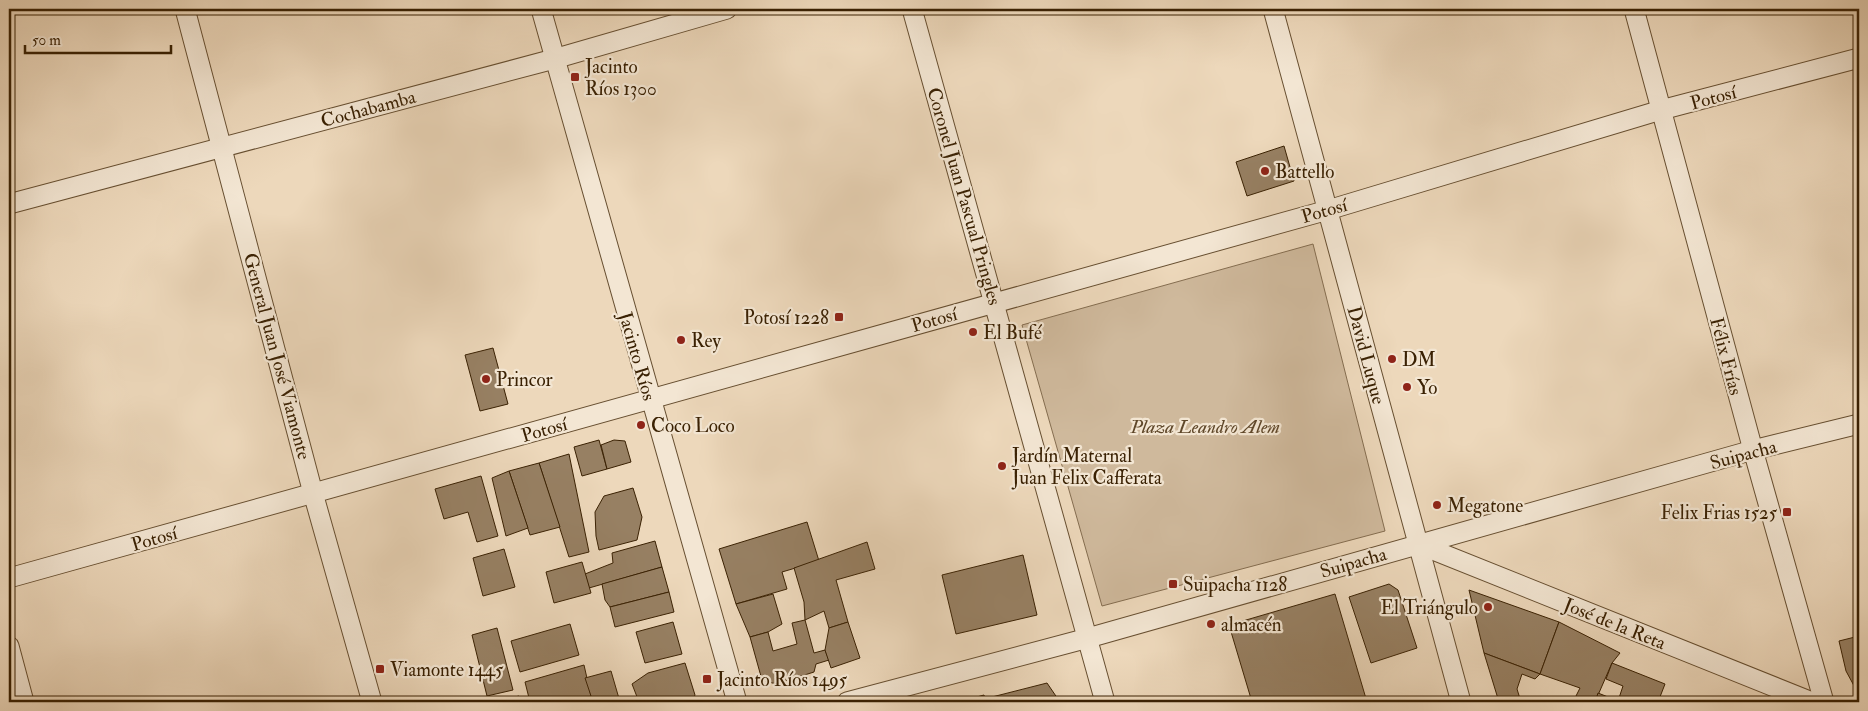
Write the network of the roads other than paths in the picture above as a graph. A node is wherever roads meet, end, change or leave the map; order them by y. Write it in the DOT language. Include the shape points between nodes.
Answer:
graph roads {
  1 [pos="185,9"];
  2 [pos="541,9"];
  3 [pos="727,9"];
  4 [pos="912,9"];
  5 [pos="1273,9"];
  6 [pos="1634,9"];
  7 [pos="1859,58"];
  8 [pos="554,59"];
  9 [pos="1661,110"];
  10 [pos="223,147"];
  11 [pos="9,204"];
  12 [pos="1328,210"];
  13 [pos="994,302"];
  14 [pos="650,399"];
  15 [pos="1859,424"];
  16 [pos="1753,450"];
  17 [pos="313,493"];
  18 [pos="1418,544"];
  19 [pos="9,578"];
  20 [pos="1088,638"];
  21 [pos="9,646"];
  22 [pos="24,702"];
  23 [pos="372,702"];
  24 [pos="737,702"];
  25 [pos="847,702"];
  26 [pos="1105,702"];
  27 [pos="1461,702"];
  28 [pos="1812,702"];
  29 [pos="1824,702"];
  1 -- 10 [label="street, General Juan José Viamonte"];
  2 -- 8 [label="street, Jacinto Ríos"];
  3 -- 8 [label="street, Cochabamba"];
  4 -- 13 [label="street, Coronel Juan Pascual Pringles"];
  5 -- 12 [label="street, David Luque"];
  6 -- 9 [label="street, Félix Frías"];
  7 -- 9 [label="street, Potosí"];
  8 -- 10 [label="street, Cochabamba"];
  8 -- 14 [label="street, Jacinto Ríos"];
  9 -- 12 [label="street, Potosí"];
  9 -- 16 [label="street, Félix Frías"];
  10 -- 11 [label="street, Cochabamba"];
  10 -- 17 [label="street, General Juan José Viamonte"];
  12 -- 13 [label="street, Potosí"];
  12 -- 18 [label="street, David Luque"];
  13 -- 14 [label="street, Potosí"];
  13 -- 20 [label="street, Coronel Juan Pascual Pringles"];
  14 -- 17 [label="street, Potosí"];
  14 -- 24 [label="street, Jacinto Ríos"];
  15 -- 16 [label="street, Suipacha"];
  16 -- 18 [label="street, Suipacha"];
  16 -- 29 [label="street, Félix Frías"];
  17 -- 19 [label="street, Potosí"];
  17 -- 23 [label="street, General Juan José Viamonte"];
  18 -- 20 [label="street, Suipacha"];
  18 -- 27 [label="street, David Luque"];
  18 -- 28 [label="street, José de la Reta"];
  20 -- 25 [label="street, Suipacha"];
  20 -- 26 [label="street, Coronel Juan Pascual Pringles"];
  21 -- 22 [label="street"];
}
